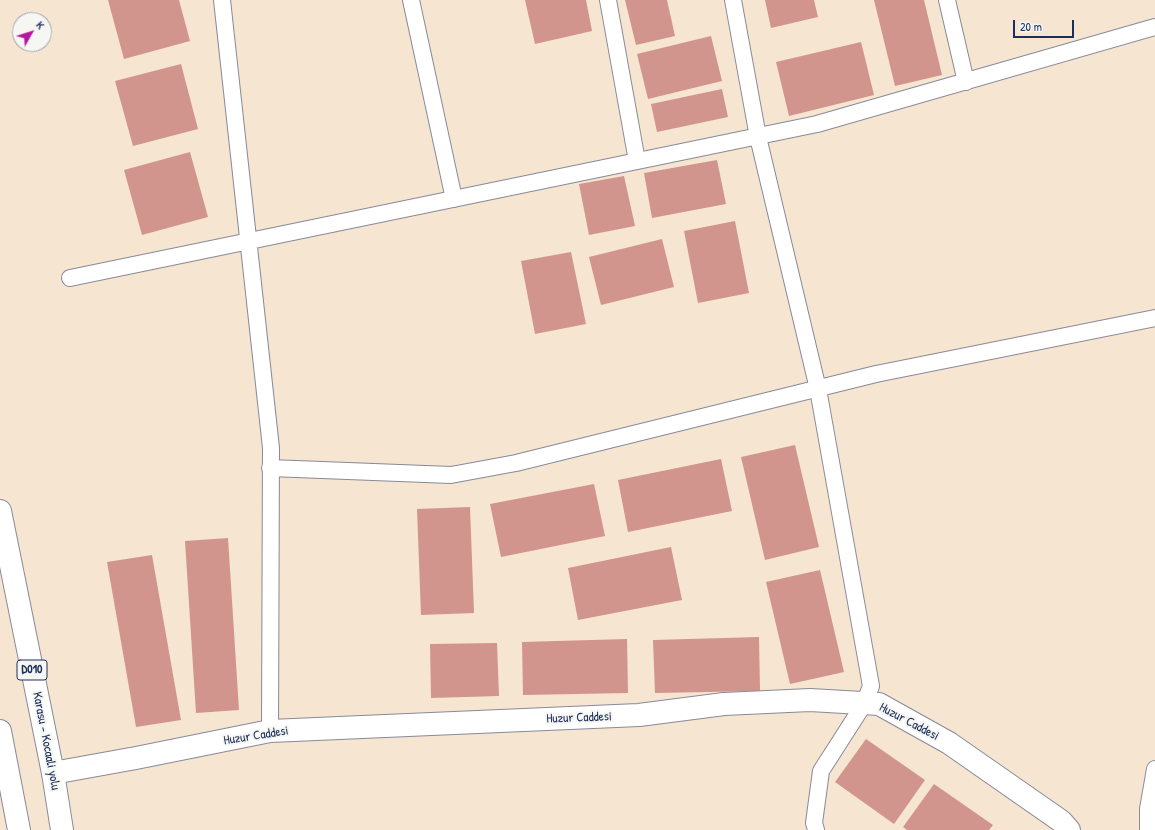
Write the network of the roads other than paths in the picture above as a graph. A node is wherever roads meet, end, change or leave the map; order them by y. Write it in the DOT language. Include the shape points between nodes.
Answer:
graph roads {
  1 [pos="222,0"];
  2 [pos="411,0"];
  3 [pos="608,0"];
  4 [pos="733,0"];
  5 [pos="947,0"];
  6 [pos="1155,27"];
  7 [pos="966,82"];
  8 [pos="758,137"];
  9 [pos="637,161"];
  10 [pos="454,199"];
  11 [pos="248,242"];
  12 [pos="70,278"];
  13 [pos="1155,318"];
  14 [pos="818,389"];
  15 [pos="270,468"];
  16 [pos="0,511"];
  17 [pos="864,704"];
  18 [pos="0,731"];
  19 [pos="270,731"];
  20 [pos="3,763"];
  21 [pos="1155,768"];
  22 [pos="53,773"];
  23 [pos="19,830"];
  24 [pos="62,830"];
  25 [pos="816,830"];
  26 [pos="1069,830"];
  27 [pos="1148,830"];
  1 -- 11 [label="street"];
  2 -- 10 [label="street"];
  3 -- 9 [label="street"];
  4 -- 8 [label="street"];
  5 -- 7 [label="street"];
  6 -- 7 [label="street"];
  7 -- 8 [label="street" via="817,124"];
  8 -- 9 [label="street"];
  8 -- 14 [label="street"];
  9 -- 10 [label="street"];
  10 -- 11 [label="street"];
  11 -- 12 [label="street"];
  11 -- 15 [label="street"];
  13 -- 14 [label="street" via="876,374"];
  14 -- 15 [label="street" via="516,463 451,475"];
  14 -- 17 [label="street" via="871,686"];
  15 -- 19 [label="street"];
  16 -- 22 [label="main road, Karasu - Kocaali yolu / D010"];
  17 -- 19 [label="main road, Huzur Caddesi" via="810,700 724,704 639,715"];
  17 -- 25 [label="street" via="821,771 814,822"];
  17 -- 26 [label="main road, Huzur Caddesi" via="879,704 949,743 1061,821"];
  18 -- 20 [label="main road"];
  19 -- 22 [label="main road, Huzur Caddesi"];
  20 -- 23 [label="main road"];
  21 -- 27 [label="street" via="1148,809"];
  22 -- 24 [label="main road, Karasu - Kocaali yolu / D010"];
}
